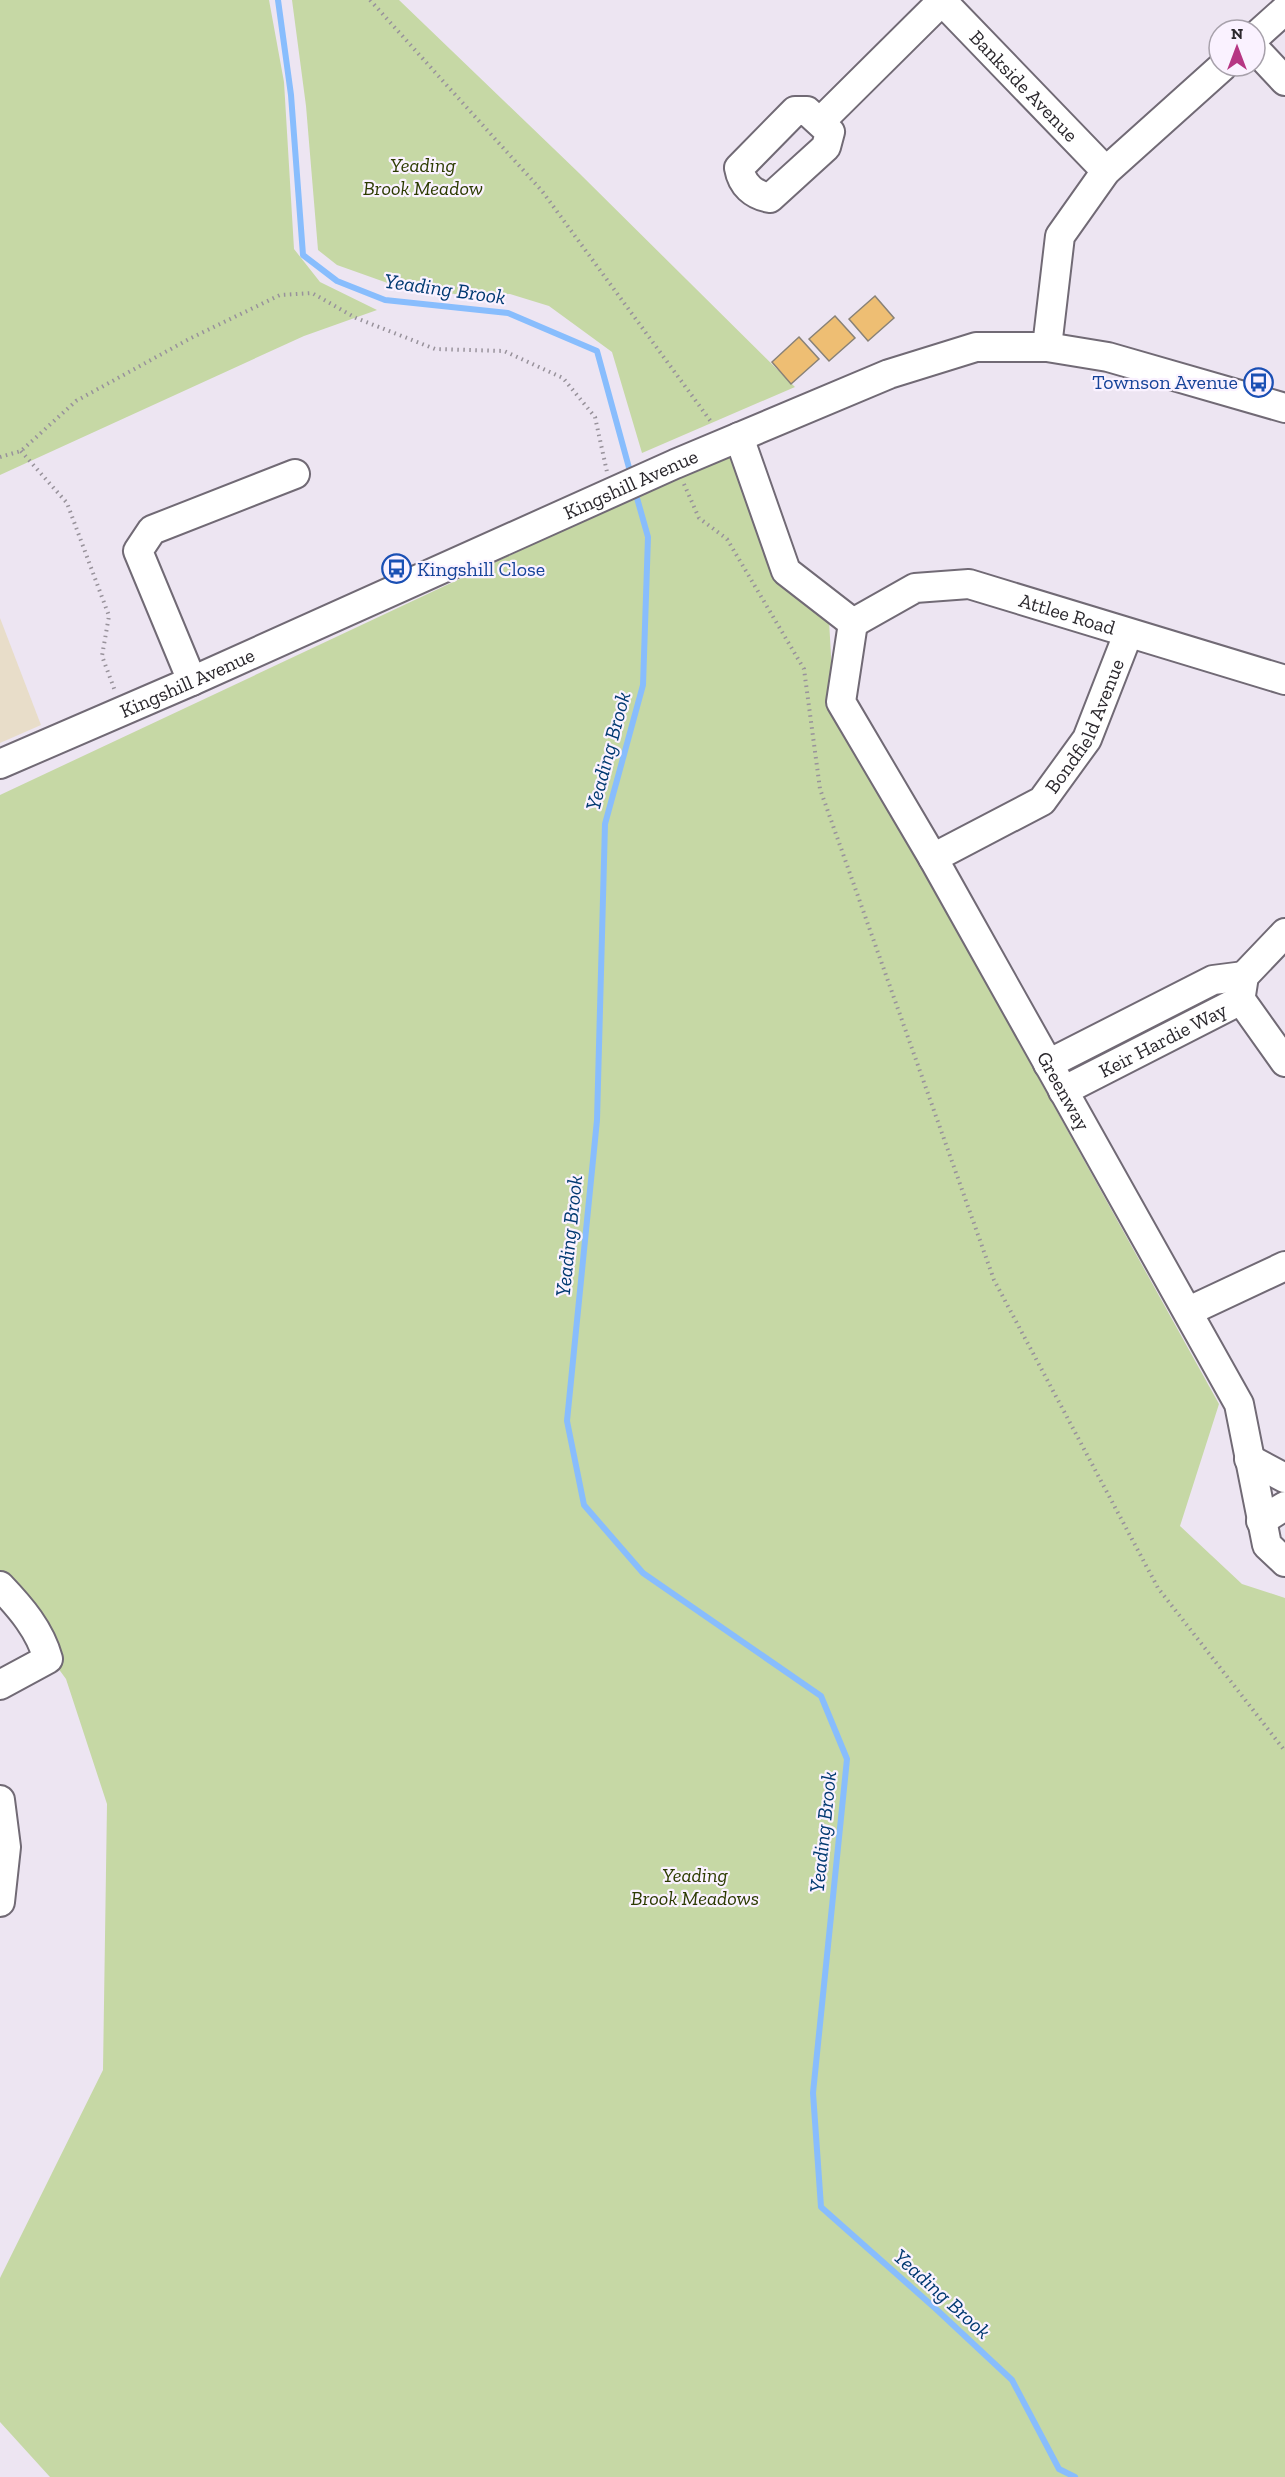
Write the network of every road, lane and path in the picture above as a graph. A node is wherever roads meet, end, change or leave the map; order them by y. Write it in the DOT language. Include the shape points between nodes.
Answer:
graph roads {
  1 [pos="370,0"];
  2 [pos="943,0"];
  3 [pos="1285,10"];
  4 [pos="1267,26"];
  5 [pos="1267,62"];
  6 [pos="1210,78"];
  7 [pos="1285,81"];
  8 [pos="820,122"];
  9 [pos="1106,171"];
  10 [pos="1047,347"];
  11 [pos="1285,408"];
  12 [pos="731,441"];
  13 [pos="21,451"];
  14 [pos="0,457"];
  15 [pos="666,468"];
  16 [pos="295,474"];
  17 [pos="610,493"];
  18 [pos="853,623"];
  19 [pos="1128,634"];
  20 [pos="1285,680"];
  21 [pos="192,681"];
  22 [pos="122,711"];
  23 [pos="0,764"];
  24 [pos="933,858"];
  25 [pos="1285,933"];
  26 [pos="1242,988"];
  27 [pos="1285,1062"];
  28 [pos="1048,1064"];
  29 [pos="1064,1091"];
  30 [pos="1285,1266"];
  31 [pos="1189,1311"];
  32 [pos="1249,1459"];
  33 [pos="1285,1478"];
  34 [pos="1285,1506"];
  35 [pos="1261,1521"];
  36 [pos="1285,1562"];
  37 [pos="0,1586"];
  38 [pos="0,1685"];
  39 [pos="1285,1749"];
  40 [pos="0,1800"];
  41 [pos="3,1847"];
  42 [pos="0,1902"];
  1 -- 12 [label="path" via="542,191 717,429"];
  2 -- 8 [label="street"];
  2 -- 9 [label="street, Bankside Avenue"];
  3 -- 4 [label="street"];
  5 -- 7 [label="street"];
  6 -- 9 [label="street"];
  9 -- 10 [label="street" via="1060,236"];
  10 -- 11 [label="street, Kingshill Avenue" via="1108,357"];
  10 -- 12 [label="street, Kingshill Avenue" via="976,347 889,374"];
  12 -- 15 [label="street, Kingshill Avenue"];
  12 -- 18 [label="street" via="786,571"];
  13 -- 14 [label="path"];
  13 -- 17 [label="path" via="76,401 191,338 280,295 312,293 356,318 435,349 504,351 562,378 595,417"];
  13 -- 22 [label="path" via="67,503 93,568 110,616 102,656"];
  15 -- 17 [label="street, Kingshill Avenue"];
  15 -- 39 [label="path" via="699,518 727,539 804,669 820,789 994,1280 1158,1588"];
  16 -- 21 [label="street" via="152,530 138,551"];
  17 -- 21 [label="street, Kingshill Avenue"];
  18 -- 19 [label="street, Attlee Road" via="915,588 969,584"];
  18 -- 24 [label="street, Greenway" via="841,702"];
  19 -- 20 [label="street, Attlee Road"];
  19 -- 24 [label="street, Bondfield Avenue" via="1087,739 1042,801"];
  21 -- 22 [label="street, Kingshill Avenue"];
  22 -- 23 [label="street, Kingshill Avenue"];
  24 -- 28 [label="street, Greenway"];
  25 -- 26 [label="street, Keir Hardie Way"];
  26 -- 27 [label="street"];
  26 -- 28 [label="street, Keir Hardie Way" via="1213,981"];
  26 -- 29 [label="street, Keir Hardie Way"];
  28 -- 29 [label="street, Greenway"];
  29 -- 31 [label="street, Greenway"];
  30 -- 31 [label="street"];
  31 -- 32 [label="street, Greenway" via="1239,1404"];
  32 -- 33 [label="street"];
  32 -- 35 [label="street, Greenway"];
  34 -- 35 [label="street"];
  35 -- 36 [label="street, Greenway" via="1267,1545"];
  37 -- 38 [label="street" via="30,1620 43,1641 48,1659"];
  40 -- 41 [label="street"];
  41 -- 42 [label="street"];
}
